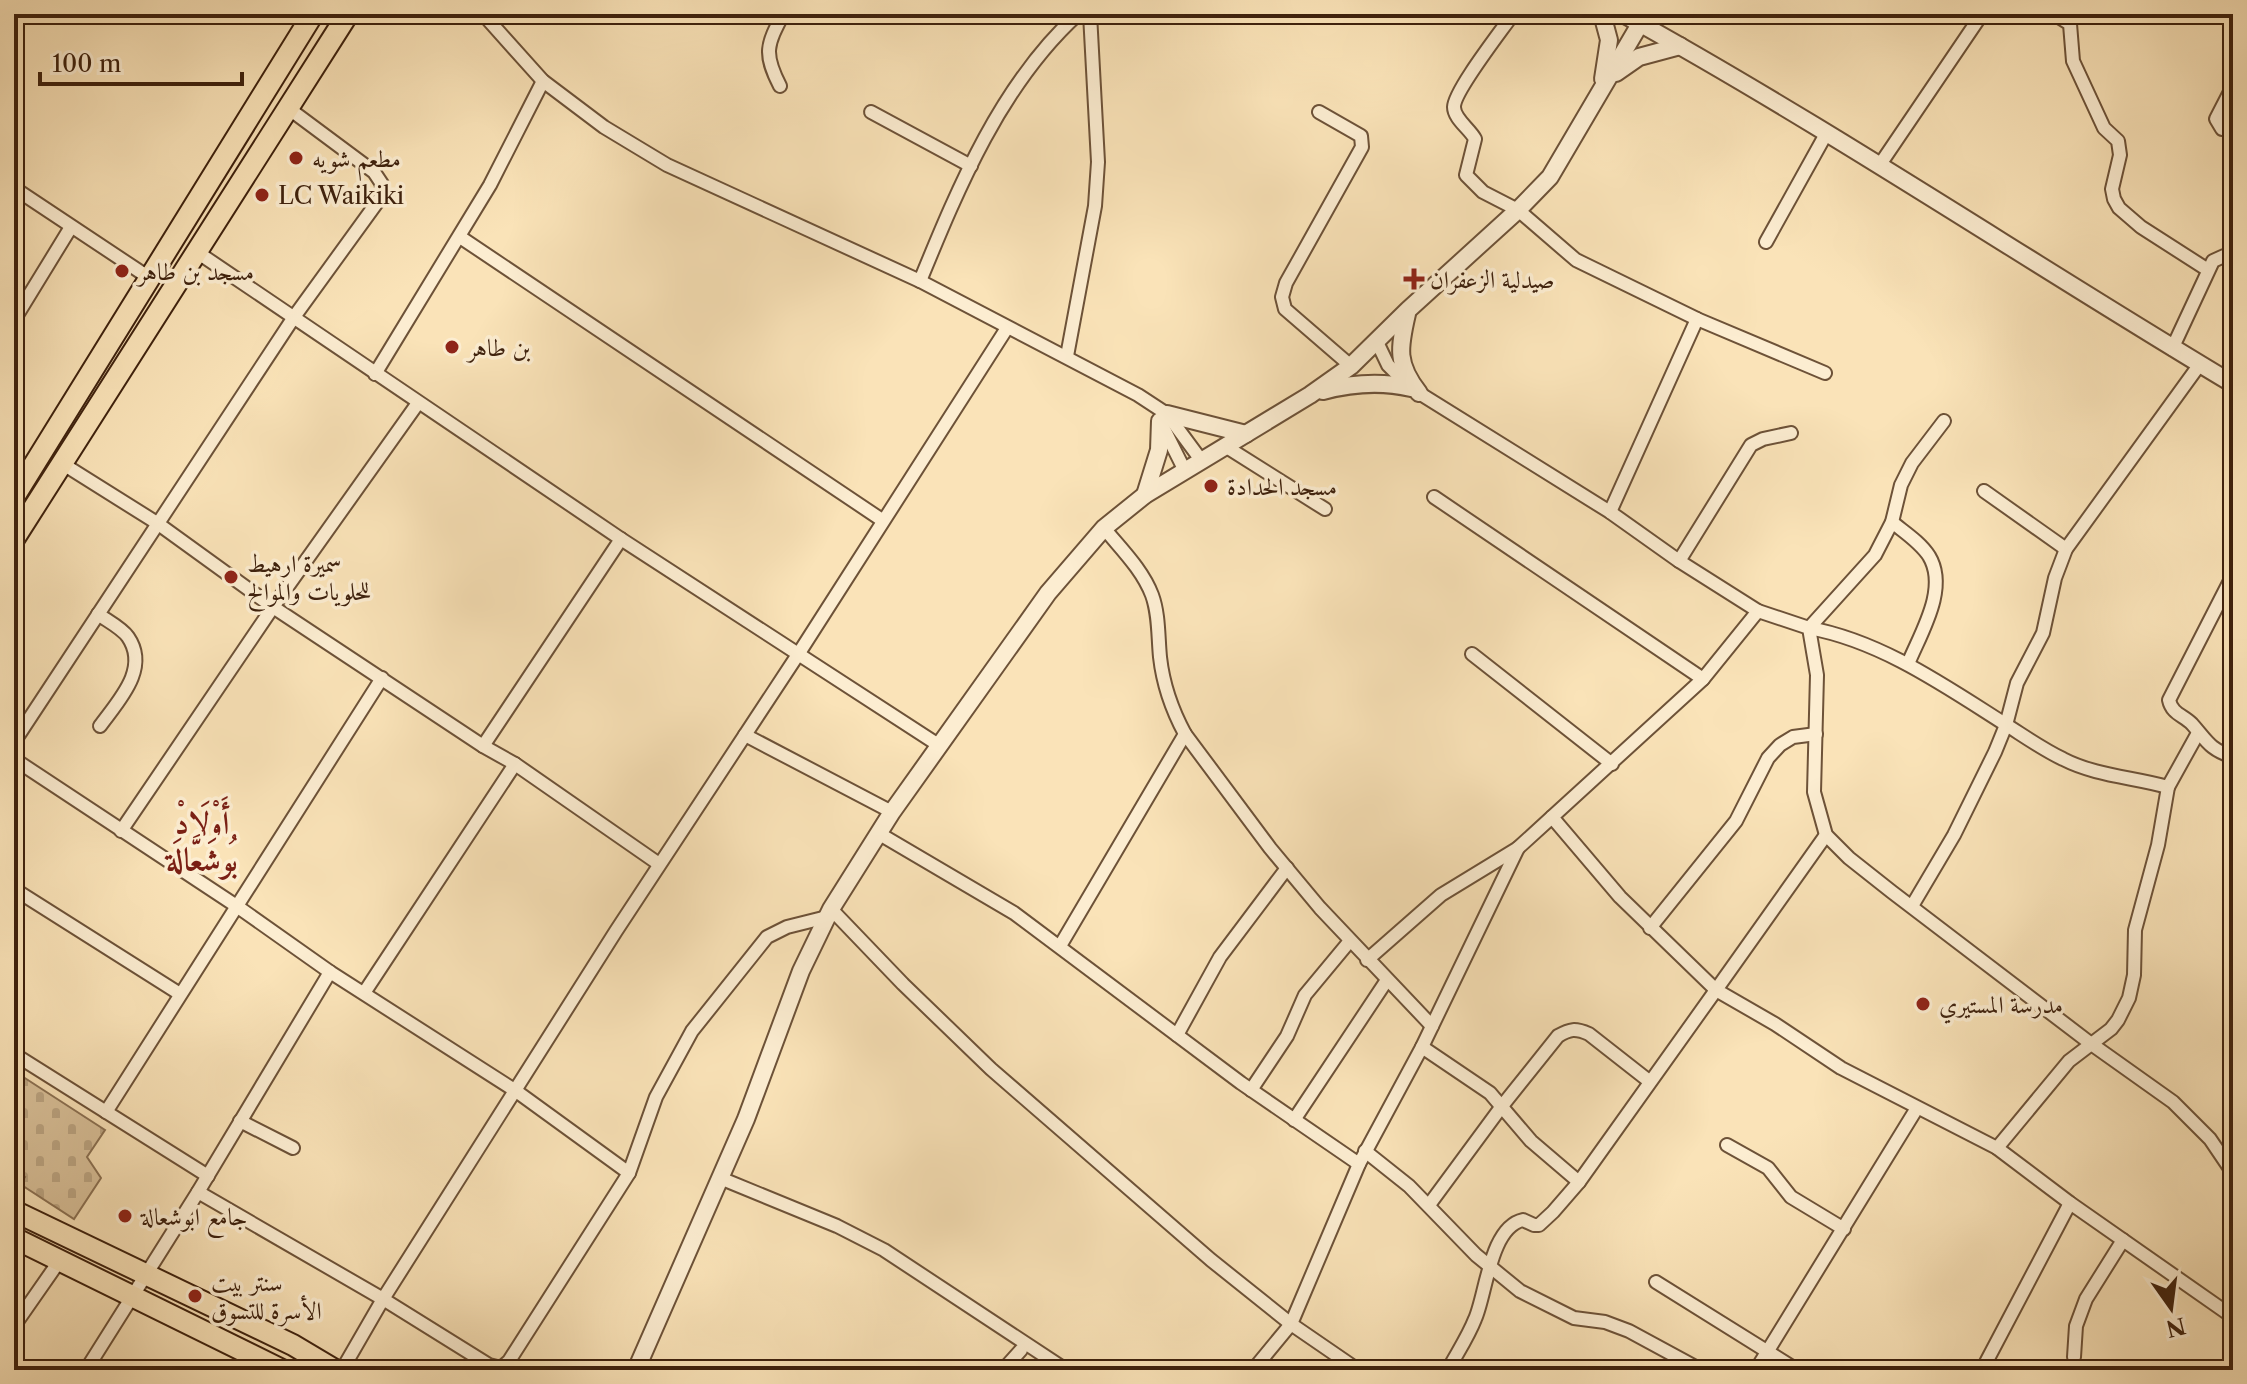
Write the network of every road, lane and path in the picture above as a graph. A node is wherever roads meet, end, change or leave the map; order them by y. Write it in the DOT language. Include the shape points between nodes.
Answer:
graph roads {
  1 [pos="313,14"];
  2 [pos="348,14"];
  3 [pos="483,14"];
  4 [pos="783,14"];
  5 [pos="1078,14"];
  6 [pos="1090,14"];
  7 [pos="1513,14"];
  8 [pos="1602,14"];
  9 [pos="1623,14"];
  10 [pos="1982,14"];
  11 [pos="2054,14"];
  12 [pos="1643,19"];
  13 [pos="2074,19"];
  14 [pos="1680,46"];
  15 [pos="543,81"];
  16 [pos="780,86"];
  17 [pos="2233,86"];
  18 [pos="1603,89"];
  19 [pos="288,108"];
  20 [pos="871,112"];
  21 [pos="1319,112"];
  22 [pos="2233,128"];
  23 [pos="1826,134"];
  24 [pos="971,166"];
  25 [pos="1879,166"];
  26 [pos="14,188"];
  27 [pos="1518,210"];
  28 [pos="71,227"];
  29 [pos="460,237"];
  30 [pos="1766,242"];
  31 [pos="197,252"];
  32 [pos="2233,261"];
  33 [pos="2208,270"];
  34 [pos="148,277"];
  35 [pos="920,281"];
  36 [pos="1408,310"];
  37 [pos="294,317"];
  38 [pos="1697,319"];
  39 [pos="14,320"];
  40 [pos="1007,328"];
  41 [pos="1377,342"];
  42 [pos="2172,349"];
  43 [pos="1067,356"];
  44 [pos="2200,364"];
  45 [pos="1351,366"];
  46 [pos="1825,373"];
  47 [pos="375,374"];
  48 [pos="2233,384"];
  49 [pos="1415,391"];
  50 [pos="1310,395"];
  51 [pos="418,403"];
  52 [pos="1164,417"];
  53 [pos="1944,421"];
  54 [pos="1791,433"];
  55 [pos="1246,434"];
  56 [pos="1225,446"];
  57 [pos="1201,460"];
  58 [pos="63,464"];
  59 [pos="1184,469"];
  60 [pos="1984,491"];
  61 [pos="1145,495"];
  62 [pos="14,497"];
  63 [pos="1434,497"];
  64 [pos="1325,509"];
  65 [pos="1610,512"];
  66 [pos="882,520"];
  67 [pos="1892,522"];
  68 [pos="157,523"];
  69 [pos="1104,528"];
  70 [pos="14,539"];
  71 [pos="621,539"];
  72 [pos="2066,549"];
  73 [pos="1679,561"];
  74 [pos="2233,575"];
  75 [pos="273,607"];
  76 [pos="1758,611"];
  77 [pos="98,614"];
  78 [pos="1809,628"];
  79 [pos="799,653"];
  80 [pos="1472,654"];
  81 [pos="1908,664"];
  82 [pos="382,678"];
  83 [pos="1703,679"];
  84 [pos="2006,725"];
  85 [pos="100,726"];
  86 [pos="2198,733"];
  87 [pos="1185,734"];
  88 [pos="1816,734"];
  89 [pos="745,735"];
  90 [pos="14,742"];
  91 [pos="483,746"];
  92 [pos="940,746"];
  93 [pos="2233,757"];
  94 [pos="14,759"];
  95 [pos="515,764"];
  96 [pos="1612,764"];
  97 [pos="2168,787"];
  98 [pos="892,812"];
  99 [pos="1552,817"];
  100 [pos="121,831"];
  101 [pos="878,833"];
  102 [pos="1826,835"];
  103 [pos="1518,848"];
  104 [pos="659,864"];
  105 [pos="1287,868"];
  106 [pos="14,889"];
  107 [pos="1912,906"];
  108 [pos="238,907"];
  109 [pos="829,913"];
  110 [pos="1650,928"];
  111 [pos="1349,942"];
  112 [pos="1060,946"];
  113 [pos="1367,960"];
  114 [pos="330,972"];
  115 [pos="1387,980"];
  116 [pos="1716,990"];
  117 [pos="364,993"];
  118 [pos="180,994"];
  119 [pos="1432,1026"];
  120 [pos="1177,1035"];
  121 [pos="2090,1043"];
  122 [pos="1422,1047"];
  123 [pos="14,1054"];
  124 [pos="1649,1081"];
  125 [pos="1251,1090"];
  126 [pos="516,1091"];
  127 [pos="1502,1106"];
  128 [pos="1917,1108"];
  129 [pos="106,1112"];
  130 [pos="1294,1120"];
  131 [pos="240,1121"];
  132 [pos="1727,1145"];
  133 [pos="293,1148"];
  134 [pos="1997,1148"];
  135 [pos="1365,1151"];
  136 [pos="1359,1164"];
  137 [pos="629,1173"];
  138 [pos="2233,1173"];
  139 [pos="208,1176"];
  140 [pos="720,1178"];
  141 [pos="1579,1182"];
  142 [pos="198,1192"];
  143 [pos="2070,1203"];
  144 [pos="1429,1205"];
  145 [pos="14,1211"];
  146 [pos="1844,1229"];
  147 [pos="14,1238"];
  148 [pos="2123,1240"];
  149 [pos="60,1260"];
  150 [pos="1488,1266"];
  151 [pos="146,1273"];
  152 [pos="1656,1282"];
  153 [pos="133,1294"];
  154 [pos="383,1299"];
  155 [pos="2233,1317"];
  156 [pos="1291,1324"];
  157 [pos="14,1326"];
  158 [pos="1021,1350"];
  159 [pos="1768,1351"];
  160 [pos="2074,1357"];
  161 [pos="274,1368"];
  162 [pos="86,1370"];
  163 [pos="335,1370"];
  164 [pos="342,1370"];
  165 [pos="636,1370"];
  166 [pos="1003,1370"];
  167 [pos="1066,1370"];
  168 [pos="1253,1370"];
  169 [pos="1358,1370"];
  170 [pos="1448,1370"];
  171 [pos="1701,1370"];
  172 [pos="1756,1370"];
  173 [pos="1797,1370"];
  174 [pos="1982,1370"];
  1 -- 34 [label="main road"];
  2 -- 19 [label="main road"];
  3 -- 15 [label="street"];
  4 -- 16 [label="street" via="767,50"];
  5 -- 24 [label="street" via="1028,68"];
  6 -- 43 [label="street" via="1096,192"];
  7 -- 27 [label="street" via="1454,109 1475,139 1466,175 1483,192"];
  8 -- 18 [label="street" via="1609,40"];
  9 -- 12 [label="street"];
  10 -- 25 [label="street"];
  11 -- 13 [label="street"];
  12 -- 14 [label="street"];
  12 -- 18 [label="street"];
  13 -- 33 [label="street" via="2073,61 2104,128 2118,141 2114,199 2141,227"];
  14 -- 18 [label="street" via="1639,57"];
  14 -- 23 [label="street"];
  15 -- 29 [label="street"];
  15 -- 35 [label="street" via="667,165"];
  17 -- 22 [label="street" via="2216,119 2222,129"];
  18 -- 27 [label="street" via="1550,177"];
  19 -- 31 [label="main road"];
  19 -- 37 [label="street" via="374,172 382,189 372,213"];
  20 -- 24 [label="street"];
  21 -- 45 [label="street" via="1355,131 1362,147 1282,297 1285,309"];
  23 -- 25 [label="street"];
  23 -- 30 [label="street"];
  24 -- 35 [label="street"];
  25 -- 42 [label="street"];
  26 -- 28 [label="street"];
  27 -- 36 [label="street"];
  27 -- 38 [label="street" via="1576,260"];
  28 -- 34 [label="street"];
  28 -- 39 [label="street"];
  29 -- 47 [label="street"];
  29 -- 66 [label="street"];
  31 -- 37 [label="street"];
  31 -- 58 [label="main road"];
  32 -- 33 [label="street" via="2219,257"];
  33 -- 42 [label="street"];
  34 -- 62 [label="main road"];
  35 -- 40 [label="street"];
  36 -- 41 [label="street"];
  36 -- 49 [label="street" via="1400,357"];
  37 -- 47 [label="street"];
  37 -- 68 [label="street"];
  38 -- 46 [label="street"];
  38 -- 65 [label="street"];
  40 -- 43 [label="street"];
  40 -- 66 [label="street"];
  41 -- 45 [label="street"];
  41 -- 49 [label="street" via="1388,365"];
  42 -- 44 [label="street"];
  43 -- 52 [label="street"];
  44 -- 48 [label="street"];
  44 -- 72 [label="street"];
  45 -- 50 [label="street"];
  47 -- 51 [label="street"];
  49 -- 50 [label="street" via="1393,383 1370,383"];
  49 -- 65 [label="street"];
  50 -- 55 [label="street"];
  51 -- 71 [label="street"];
  51 -- 75 [label="street"];
  52 -- 55 [label="street"];
  52 -- 57 [label="street"];
  52 -- 59 [label="street"];
  52 -- 61 [label="street"];
  53 -- 67 [label="street" via="1912,463"];
  54 -- 73 [label="street" via="1751,445"];
  55 -- 56 [label="street"];
  56 -- 57 [label="street"];
  56 -- 64 [label="street"];
  57 -- 59 [label="street"];
  58 -- 68 [label="street"];
  58 -- 70 [label="main road"];
  59 -- 61 [label="street"];
  60 -- 72 [label="street"];
  61 -- 69 [label="street"];
  63 -- 83 [label="street"];
  65 -- 73 [label="street"];
  66 -- 79 [label="street"];
  67 -- 78 [label="street" via="1875,555"];
  67 -- 81 [label="street" via="1929,557 1937,586"];
  68 -- 75 [label="street"];
  68 -- 77 [label="street"];
  69 -- 87 [label="street" via="1150,590 1163,675"];
  69 -- 92 [label="street" via="1048,593"];
  71 -- 79 [label="street"];
  71 -- 91 [label="street"];
  72 -- 84 [label="street" via="2043,633 2017,683"];
  73 -- 76 [label="street"];
  74 -- 86 [label="street" via="2169,700 2172,710"];
  75 -- 82 [label="street"];
  75 -- 100 [label="street"];
  76 -- 78 [label="street"];
  76 -- 83 [label="street"];
  77 -- 85 [label="street" via="128,636 136,660 135,675"];
  77 -- 90 [label="street"];
  78 -- 81 [label="street"];
  78 -- 88 [label="street" via="1817,675"];
  79 -- 89 [label="street"];
  79 -- 92 [label="street"];
  80 -- 96 [label="street"];
  81 -- 84 [label="street"];
  82 -- 91 [label="street"];
  82 -- 108 [label="street"];
  83 -- 96 [label="street"];
  84 -- 97 [label="street" via="2081,768"];
  84 -- 107 [label="street" via="1954,835"];
  86 -- 93 [label="street" via="2206,744"];
  86 -- 97 [label="street"];
  87 -- 105 [label="street"];
  87 -- 112 [label="street"];
  88 -- 102 [label="street" via="1814,792"];
  88 -- 110 [label="street" via="1793,737 1768,758 1736,821"];
  89 -- 98 [label="street"];
  89 -- 104 [label="street"];
  91 -- 95 [label="street"];
  92 -- 98 [label="street"];
  94 -- 100 [label="street"];
  95 -- 104 [label="street"];
  95 -- 117 [label="street"];
  96 -- 99 [label="street"];
  97 -- 121 [label="street" via="2137,919 2129,998 2111,1029"];
  98 -- 101 [label="street"];
  99 -- 103 [label="street"];
  99 -- 110 [label="street"];
  100 -- 108 [label="street"];
  101 -- 109 [label="street"];
  101 -- 112 [label="street" via="994,900"];
  102 -- 107 [label="street"];
  102 -- 116 [label="street"];
  103 -- 113 [label="street" via="1441,895"];
  103 -- 119 [label="street"];
  104 -- 126 [label="street"];
  105 -- 111 [label="street"];
  105 -- 120 [label="street" via="1220,957"];
  106 -- 118 [label="street"];
  107 -- 121 [label="street"];
  108 -- 114 [label="street"];
  108 -- 118 [label="street"];
  109 -- 137 [label="street" via="775,931 729,982 667,1073"];
  109 -- 140 [label="street"];
  109 -- 156 [label="street" via="991,1069"];
  110 -- 116 [label="street"];
  111 -- 113 [label="street"];
  111 -- 125 [label="street" via="1305,995 1287,1036"];
  112 -- 120 [label="street"];
  113 -- 115 [label="street"];
  114 -- 117 [label="street"];
  114 -- 131 [label="street"];
  115 -- 119 [label="street"];
  115 -- 130 [label="street"];
  116 -- 124 [label="street"];
  116 -- 128 [label="street"];
  117 -- 126 [label="street"];
  118 -- 129 [label="street"];
  119 -- 122 [label="street"];
  120 -- 125 [label="street"];
  121 -- 134 [label="street"];
  121 -- 138 [label="street" via="2173,1102 2210,1139"];
  122 -- 127 [label="street"];
  122 -- 135 [label="street"];
  123 -- 129 [label="street"];
  124 -- 127 [label="street" via="1589,1034 1569,1029"];
  124 -- 141 [label="street"];
  125 -- 130 [label="street"];
  126 -- 137 [label="street"];
  126 -- 154 [label="street"];
  127 -- 141 [label="street" via="1531,1141"];
  127 -- 144 [label="street"];
  128 -- 134 [label="street"];
  128 -- 146 [label="street"];
  129 -- 139 [label="street"];
  130 -- 136 [label="street"];
  131 -- 133 [label="street"];
  131 -- 139 [label="street"];
  132 -- 146 [label="street" via="1768,1168 1791,1197"];
  134 -- 143 [label="street"];
  135 -- 136 [label="street"];
  135 -- 144 [label="street"];
  136 -- 156 [label="street"];
  137 -- 154 [label="street" via="501,1368"];
  139 -- 142 [label="street"];
  140 -- 165 [label="street"];
  140 -- 167 [label="street" via="884,1250"];
  141 -- 150 [label="street" via="1544,1221 1517,1221"];
  142 -- 151 [label="street"];
  142 -- 154 [label="street"];
  143 -- 148 [label="street"];
  143 -- 174 [label="street"];
  144 -- 150 [label="street"];
  145 -- 151 [label="main road"];
  146 -- 159 [label="street"];
  147 -- 149 [label="main road"];
  148 -- 155 [label="street"];
  148 -- 160 [label="street" via="2086,1299 2076,1326"];
  149 -- 153 [label="main road"];
  149 -- 157 [label="street"];
  150 -- 170 [label="street" via="1476,1319"];
  150 -- 171 [label="street" via="1520,1291 1574,1318 1629,1331"];
  151 -- 153 [label="street"];
  151 -- 163 [label="main road"];
  152 -- 159 [label="street"];
  153 -- 161 [label="main road"];
  153 -- 162 [label="street"];
  154 -- 164 [label="street"];
  156 -- 168 [label="street"];
  156 -- 169 [label="street"];
  158 -- 166 [label="street"];
  159 -- 172 [label="street"];
  159 -- 173 [label="street"];
}
